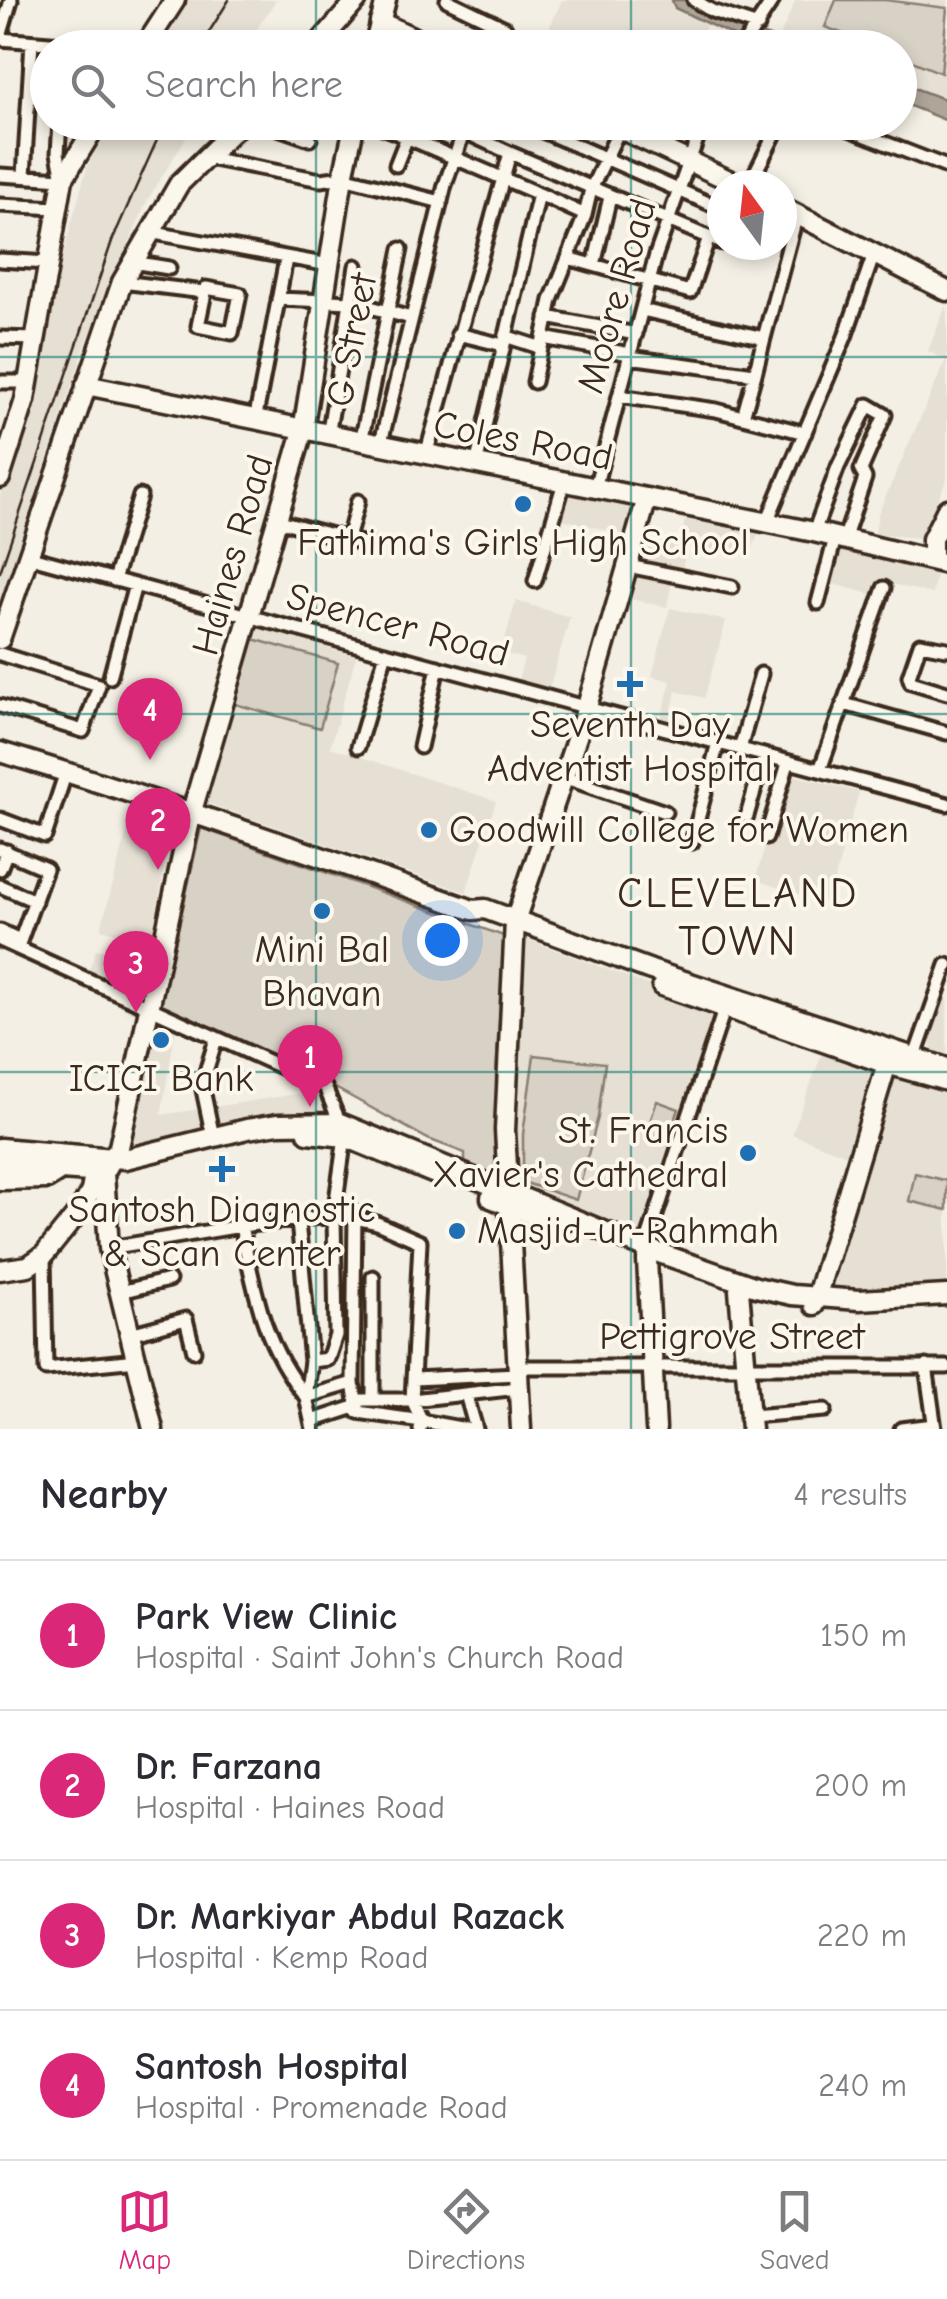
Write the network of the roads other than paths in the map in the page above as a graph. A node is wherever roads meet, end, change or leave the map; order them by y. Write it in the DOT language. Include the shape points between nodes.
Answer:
graph roads {
  1 [pos="11,0"];
  2 [pos="174,0"];
  3 [pos="386,0"];
  4 [pos="694,0"];
  5 [pos="774,0"];
  6 [pos="452,1"];
  7 [pos="354,5"];
  8 [pos="380,22"];
  9 [pos="758,26"];
  10 [pos="155,30"];
  11 [pos="331,30"];
  12 [pos="378,30"];
  13 [pos="397,30"];
  14 [pos="504,30"];
  15 [pos="755,30"];
  16 [pos="0,38"];
  17 [pos="30,42"];
  18 [pos="30,76"];
  19 [pos="59,140"];
  20 [pos="87,140"];
  21 [pos="225,140"];
  22 [pos="352,140"];
  23 [pos="405,140"];
  24 [pos="413,140"];
  25 [pos="461,140"];
  26 [pos="489,140"];
  27 [pos="562,140"];
  28 [pos="611,140"];
  29 [pos="648,140"];
  30 [pos="696,140"];
  31 [pos="772,140"];
  32 [pos="877,140"];
  33 [pos="510,152"];
  34 [pos="208,158"];
  35 [pos="455,158"];
  36 [pos="604,159"];
  37 [pos="688,159"];
  38 [pos="396,165"];
  39 [pos="947,167"];
  40 [pos="710,170"];
  41 [pos="757,170"];
  42 [pos="0,176"];
  43 [pos="24,176"];
  44 [pos="343,177"];
  45 [pos="502,177"];
  46 [pos="63,179"];
  47 [pos="591,188"];
  48 [pos="677,192"];
  49 [pos="539,194"];
  50 [pos="610,197"];
  51 [pos="441,202"];
  52 [pos="707,203"];
  53 [pos="0,205"];
  54 [pos="57,208"];
  55 [pos="585,214"];
  56 [pos="797,214"];
  57 [pos="667,222"];
  58 [pos="149,232"];
  59 [pos="707,237"];
  60 [pos="707,244"];
  61 [pos="400,249"];
  62 [pos="874,254"];
  63 [pos="568,258"];
  64 [pos="286,259"];
  65 [pos="0,260"];
  66 [pos="779,260"];
  67 [pos="132,262"];
  68 [pos="48,263"];
  69 [pos="329,265"];
  70 [pos="594,265"];
  71 [pos="356,266"];
  72 [pos="169,268"];
  73 [pos="650,280"];
  74 [pos="122,282"];
  75 [pos="947,291"];
  76 [pos="204,292"];
  77 [pos="278,300"];
  78 [pos="324,300"];
  79 [pos="352,302"];
  80 [pos="642,310"];
  81 [pos="388,311"];
  82 [pos="547,317"];
  83 [pos="411,318"];
  84 [pos="458,334"];
  85 [pos="636,334"];
  86 [pos="0,338"];
  87 [pos="764,338"];
  88 [pos="35,339"];
  89 [pos="504,341"];
  90 [pos="541,342"];
  91 [pos="630,356"];
  92 [pos="755,374"];
  93 [pos="0,382"];
  94 [pos="28,382"];
  95 [pos="534,382"];
  96 [pos="86,385"];
  97 [pos="619,396"];
  98 [pos="743,417"];
  99 [pos="255,421"];
  100 [pos="303,431"];
  101 [pos="805,433"];
  102 [pos="328,436"];
  103 [pos="6,442"];
  104 [pos="371,444"];
  105 [pos="426,455"];
  106 [pos="476,464"];
  107 [pos="0,478"];
  108 [pos="564,482"];
  109 [pos="595,488"];
  110 [pos="140,496"];
  111 [pos="648,498"];
  112 [pos="358,502"];
  113 [pos="947,510"];
  114 [pos="276,520"];
  115 [pos="766,524"];
  116 [pos="814,532"];
  117 [pos="348,539"];
  118 [pos="840,539"];
  119 [pos="369,545"];
  120 [pos="947,545"];
  121 [pos="26,556"];
  122 [pos="939,561"];
  123 [pos="628,566"];
  124 [pos="114,580"];
  125 [pos="535,581"];
  126 [pos="135,585"];
  127 [pos="732,587"];
  128 [pos="884,588"];
  129 [pos="818,603"];
  130 [pos="248,616"];
  131 [pos="0,639"];
  132 [pos="947,649"];
  133 [pos="386,653"];
  134 [pos="0,654"];
  135 [pos="438,667"];
  136 [pos="761,674"];
  137 [pos="110,677"];
  138 [pos="947,693"];
  139 [pos="844,704"];
  140 [pos="0,706"];
  141 [pos="586,708"];
  142 [pos="947,733"];
  143 [pos="718,743"];
  144 [pos="420,747"];
  145 [pos="358,748"];
  146 [pos="740,749"];
  147 [pos="0,752"];
  148 [pos="764,756"];
  149 [pos="788,763"];
  150 [pos="820,770"];
  151 [pos="66,772"];
  152 [pos="563,777"];
  153 [pos="947,804"];
  154 [pos="192,810"];
  155 [pos="665,812"];
  156 [pos="746,816"];
  157 [pos="0,820"];
  158 [pos="766,838"];
  159 [pos="692,842"];
  160 [pos="3,850"];
  161 [pos="0,869"];
  162 [pos="0,889"];
  163 [pos="34,902"];
  164 [pos="515,926"];
  165 [pos="0,931"];
  166 [pos="0,940"];
  167 [pos="19,944"];
  168 [pos="947,965"];
  169 [pos="724,1001"];
  170 [pos="147,1008"];
  171 [pos="216,1039"];
  172 [pos="889,1057"];
  173 [pos="912,1065"];
  174 [pos="947,1068"];
  175 [pos="947,1082"];
  176 [pos="343,1130"];
  177 [pos="213,1137"];
  178 [pos="0,1144"];
  179 [pos="0,1163"];
  180 [pos="61,1170"];
  181 [pos="97,1171"];
  182 [pos="0,1180"];
  183 [pos="508,1199"];
  184 [pos="334,1215"];
  185 [pos="355,1218"];
  186 [pos="298,1221"];
  187 [pos="241,1226"];
  188 [pos="109,1248"];
  189 [pos="646,1254"];
  190 [pos="44,1255"];
  191 [pos="0,1272"];
  192 [pos="373,1276"];
  193 [pos="169,1280"];
  194 [pos="739,1290"];
  195 [pos="120,1292"];
  196 [pos="947,1295"];
  197 [pos="814,1301"];
  198 [pos="947,1307"];
  199 [pos="130,1334"];
  200 [pos="194,1351"];
  201 [pos="137,1360"];
  202 [pos="311,1362"];
  203 [pos="653,1366"];
  204 [pos="926,1366"];
  205 [pos="748,1367"];
  206 [pos="947,1367"];
  207 [pos="517,1376"];
  208 [pos="414,1379"];
  209 [pos="353,1384"];
  210 [pos="466,1394"];
  211 [pos="306,1397"];
  212 [pos="373,1398"];
  213 [pos="412,1400"];
  214 [pos="357,1403"];
  215 [pos="825,1410"];
  216 [pos="751,1422"];
  217 [pos="312,1425"];
  218 [pos="421,1425"];
  219 [pos="935,1427"];
  220 [pos="153,1429"];
  221 [pos="466,1429"];
  222 [pos="476,1429"];
  223 [pos="521,1429"];
  224 [pos="656,1429"];
  225 [pos="901,1429"];
  1 -- 16 [label="street"];
  2 -- 10 [label="street"];
  3 -- 8 [label="street"];
  4 -- 9 [label="street"];
  5 -- 9 [label="street"];
  6 -- 14 [label="street"];
  7 -- 8 [label="street"];
  7 -- 11 [label="street"];
  8 -- 12 [label="street"];
  8 -- 13 [label="street"];
  9 -- 15 [label="street"];
  16 -- 17 [label="street"];
  18 -- 43 [label="street"];
  19 -- 46 [label="street"];
  20 -- 46 [label="street"];
  21 -- 34 [label="street"];
  22 -- 44 [label="street, Haines Road"];
  23 -- 38 [label="street"];
  24 -- 35 [label="street"];
  25 -- 35 [label="street"];
  26 -- 33 [label="street"];
  27 -- 36 [label="street"];
  28 -- 36 [label="street"];
  29 -- 37 [label="street"];
  30 -- 37 [label="street, Moore Road"];
  31 -- 41 [label="street"];
  32 -- 39 [label="street"];
  33 -- 45 [label="street"];
  33 -- 47 [label="street"];
  34 -- 44 [label="street" via="321,180"];
  34 -- 58 [label="street" via="179,184"];
  35 -- 45 [label="street"];
  35 -- 51 [label="street"];
  36 -- 47 [label="street"];
  36 -- 48 [label="street"];
  37 -- 40 [label="street"];
  37 -- 48 [label="street, Moore Road"];
  42 -- 43 [label="street"];
  43 -- 46 [label="street"];
  44 -- 51 [label="street"];
  44 -- 69 [label="street, Haines Road"];
  45 -- 49 [label="street"];
  45 -- 84 [label="street"];
  46 -- 54 [label="street"];
  47 -- 50 [label="street"];
  47 -- 55 [label="street"];
  48 -- 52 [label="street"];
  48 -- 57 [label="street, Moore Road"];
  49 -- 55 [label="street"];
  49 -- 89 [label="street"];
  50 -- 57 [label="street"];
  50 -- 70 [label="street"];
  51 -- 83 [label="street"];
  53 -- 54 [label="street"];
  54 -- 68 [label="street"];
  55 -- 63 [label="street"];
  56 -- 62 [label="street"];
  57 -- 59 [label="street"];
  57 -- 73 [label="street, Moore Road"];
  58 -- 64 [label="street"];
  58 -- 67 [label="street"];
  60 -- 73 [label="street" via="690,292"];
  61 -- 81 [label="street, G Street"];
  62 -- 75 [label="street"];
  62 -- 101 [label="street"];
  63 -- 70 [label="street"];
  63 -- 82 [label="street"];
  64 -- 69 [label="street"];
  64 -- 77 [label="street"];
  65 -- 68 [label="street"];
  66 -- 87 [label="street"];
  67 -- 72 [label="street"];
  67 -- 74 [label="street"];
  68 -- 88 [label="street"];
  69 -- 78 [label="street, Haines Road"];
  70 -- 73 [label="street"];
  71 -- 79 [label="street"];
  73 -- 80 [label="street, Moore Road"];
  74 -- 76 [label="street"];
  74 -- 96 [label="street"];
  76 -- 76 [label="street" via="240,294 232,333 199,327"];
  77 -- 78 [label="street"];
  77 -- 99 [label="street"];
  78 -- 79 [label="street"];
  78 -- 100 [label="street, Haines Road"];
  79 -- 81 [label="street"];
  79 -- 102 [label="street"];
  80 -- 85 [label="street, Moore Road"];
  80 -- 87 [label="street"];
  81 -- 83 [label="street"];
  81 -- 104 [label="street, G Street"];
  82 -- 85 [label="street"];
  82 -- 90 [label="street"];
  83 -- 104 [label="street"];
  84 -- 89 [label="street"];
  84 -- 105 [label="street"];
  85 -- 91 [label="street, Moore Road"];
  86 -- 88 [label="street"];
  87 -- 92 [label="street"];
  88 -- 94 [label="street"];
  89 -- 90 [label="street"];
  89 -- 106 [label="street"];
  90 -- 91 [label="street"];
  90 -- 95 [label="street"];
  91 -- 92 [label="street"];
  91 -- 97 [label="street, Moore Road"];
  92 -- 98 [label="street"];
  93 -- 94 [label="street"];
  94 -- 103 [label="street"];
  96 -- 99 [label="street, Coles Road"];
  96 -- 121 [label="street"];
  97 -- 98 [label="street"];
  97 -- 109 [label="street, Moore Road"];
  98 -- 101 [label="street"];
  99 -- 100 [label="street, Coles Road"];
  100 -- 102 [label="street, Coles Road"];
  100 -- 114 [label="street, Haines Road"];
  101 -- 115 [label="street"];
  102 -- 104 [label="street, Coles Road"];
  103 -- 107 [label="street"];
  104 -- 105 [label="street, Coles Road"];
  105 -- 106 [label="street, Coles Road"];
  106 -- 108 [label="street, Coles Road"];
  108 -- 109 [label="street, Coles Road"];
  108 -- 125 [label="street"];
  109 -- 111 [label="street, Coles Road"];
  110 -- 124 [label="street"];
  111 -- 115 [label="street, Coles Road"];
  111 -- 123 [label="street"];
  112 -- 117 [label="street"];
  113 -- 122 [label="street" via="932,538"];
  114 -- 117 [label="street"];
  114 -- 130 [label="street, Haines Road"];
  115 -- 116 [label="street, Coles Road"];
  116 -- 118 [label="street, Coles Road"];
  116 -- 118 [label="street" via="868,405 885,415"];
  117 -- 119 [label="street"];
  118 -- 122 [label="street, Coles Road"];
  118 -- 129 [label="street"];
  120 -- 122 [label="street"];
  121 -- 124 [label="street, Spencer Road"];
  121 -- 131 [label="street"];
  123 -- 127 [label="street"];
  123 -- 141 [label="street"];
  124 -- 126 [label="street, Spencer Road"];
  126 -- 130 [label="street, Spencer Road"];
  126 -- 137 [label="street"];
  128 -- 139 [label="street"];
  130 -- 133 [label="street, Spencer Road"];
  130 -- 154 [label="street, Haines Road"];
  132 -- 138 [label="street" via="920,644 909,676"];
  133 -- 135 [label="street, Spencer Road"];
  133 -- 145 [label="street"];
  134 -- 140 [label="street" via="99,685 83,730"];
  135 -- 141 [label="street, Spencer Road"];
  135 -- 144 [label="street"];
  136 -- 146 [label="street"];
  139 -- 142 [label="street"];
  139 -- 150 [label="street"];
  141 -- 143 [label="street, Spencer Road"];
  141 -- 152 [label="street"];
  143 -- 146 [label="street, Spencer Road"];
  143 -- 159 [label="street"];
  146 -- 148 [label="street, Spencer Road"];
  147 -- 151 [label="street"];
  148 -- 149 [label="street, Spencer Road"];
  148 -- 156 [label="street"];
  149 -- 150 [label="street, Spencer Road"];
  149 -- 158 [label="street"];
  150 -- 153 [label="street, Spencer Road"];
  151 -- 154 [label="street"];
  151 -- 157 [label="street" via="45,836"];
  152 -- 155 [label="street"];
  152 -- 164 [label="street"];
  154 -- 164 [label="street" via="474,910 480,919"];
  154 -- 170 [label="street, Haines Road"];
  160 -- 161 [label="street"];
  160 -- 163 [label="street" via="45,867"];
  162 -- 163 [label="street"];
  163 -- 167 [label="street"];
  164 -- 169 [label="street"];
  164 -- 183 [label="street"];
  165 -- 167 [label="street"];
  166 -- 167 [label="street"];
  167 -- 170 [label="street"];
  168 -- 173 [label="street"];
  169 -- 172 [label="street"];
  169 -- 189 [label="street"];
  170 -- 171 [label="street"];
  170 -- 181 [label="street, Haines Road" via="119,1147"];
  171 -- 176 [label="street" via="325,1087"];
  171 -- 177 [label="street" via="202,1085"];
  172 -- 173 [label="street"];
  172 -- 197 [label="street"];
  173 -- 174 [label="street"];
  173 -- 175 [label="street"];
  176 -- 177 [label="street" via="278,1124"];
  176 -- 181 [label="street" via="246,1138"];
  176 -- 183 [label="street"];
  176 -- 184 [label="street"];
  177 -- 181 [label="street"];
  178 -- 181 [label="street"];
  179 -- 180 [label="street"];
  180 -- 181 [label="street"];
  180 -- 182 [label="street" via="47,1180"];
  181 -- 188 [label="street"];
  181 -- 190 [label="street" via="81,1209"];
  183 -- 189 [label="street"];
  183 -- 207 [label="street"];
  184 -- 185 [label="street"];
  184 -- 186 [label="street"];
  184 -- 202 [label="street" via="336,1335 328,1359"];
  185 -- 208 [label="street" via="420,1242"];
  185 -- 209 [label="street"];
  186 -- 187 [label="street"];
  186 -- 202 [label="street"];
  187 -- 188 [label="street"];
  187 -- 211 [label="street" via="262,1322"];
  188 -- 195 [label="street"];
  189 -- 194 [label="street"];
  189 -- 197 [label="street"];
  189 -- 203 [label="street"];
  190 -- 191 [label="street"];
  190 -- 201 [label="street" via="46,1369"];
  192 -- 212 [label="street"];
  193 -- 195 [label="street"];
  194 -- 197 [label="street"];
  194 -- 205 [label="street"];
  195 -- 199 [label="street"];
  196 -- 197 [label="street"];
  197 -- 198 [label="street"];
  199 -- 200 [label="street" via="186,1319"];
  199 -- 201 [label="street"];
  201 -- 220 [label="street"];
  202 -- 211 [label="street"];
  203 -- 205 [label="street, Pettigrove Street"];
  203 -- 207 [label="street, Pettigrove Street"];
  203 -- 224 [label="street"];
  204 -- 205 [label="street, Pettigrove Street"];
  204 -- 206 [label="street, Pettigrove Street"];
  204 -- 219 [label="street"];
  205 -- 216 [label="street"];
  207 -- 208 [label="street"];
  207 -- 210 [label="street"];
  207 -- 223 [label="street"];
  208 -- 213 [label="street"];
  209 -- 211 [label="street"];
  209 -- 214 [label="street"];
  210 -- 213 [label="street"];
  210 -- 222 [label="street"];
  211 -- 217 [label="street"];
  212 -- 213 [label="street"];
  212 -- 214 [label="street"];
  213 -- 218 [label="street"];
  214 -- 217 [label="street"];
  214 -- 218 [label="street" via="358,1412"];
  215 -- 216 [label="street"];
  218 -- 221 [label="street"];
  219 -- 225 [label="street"];
}
